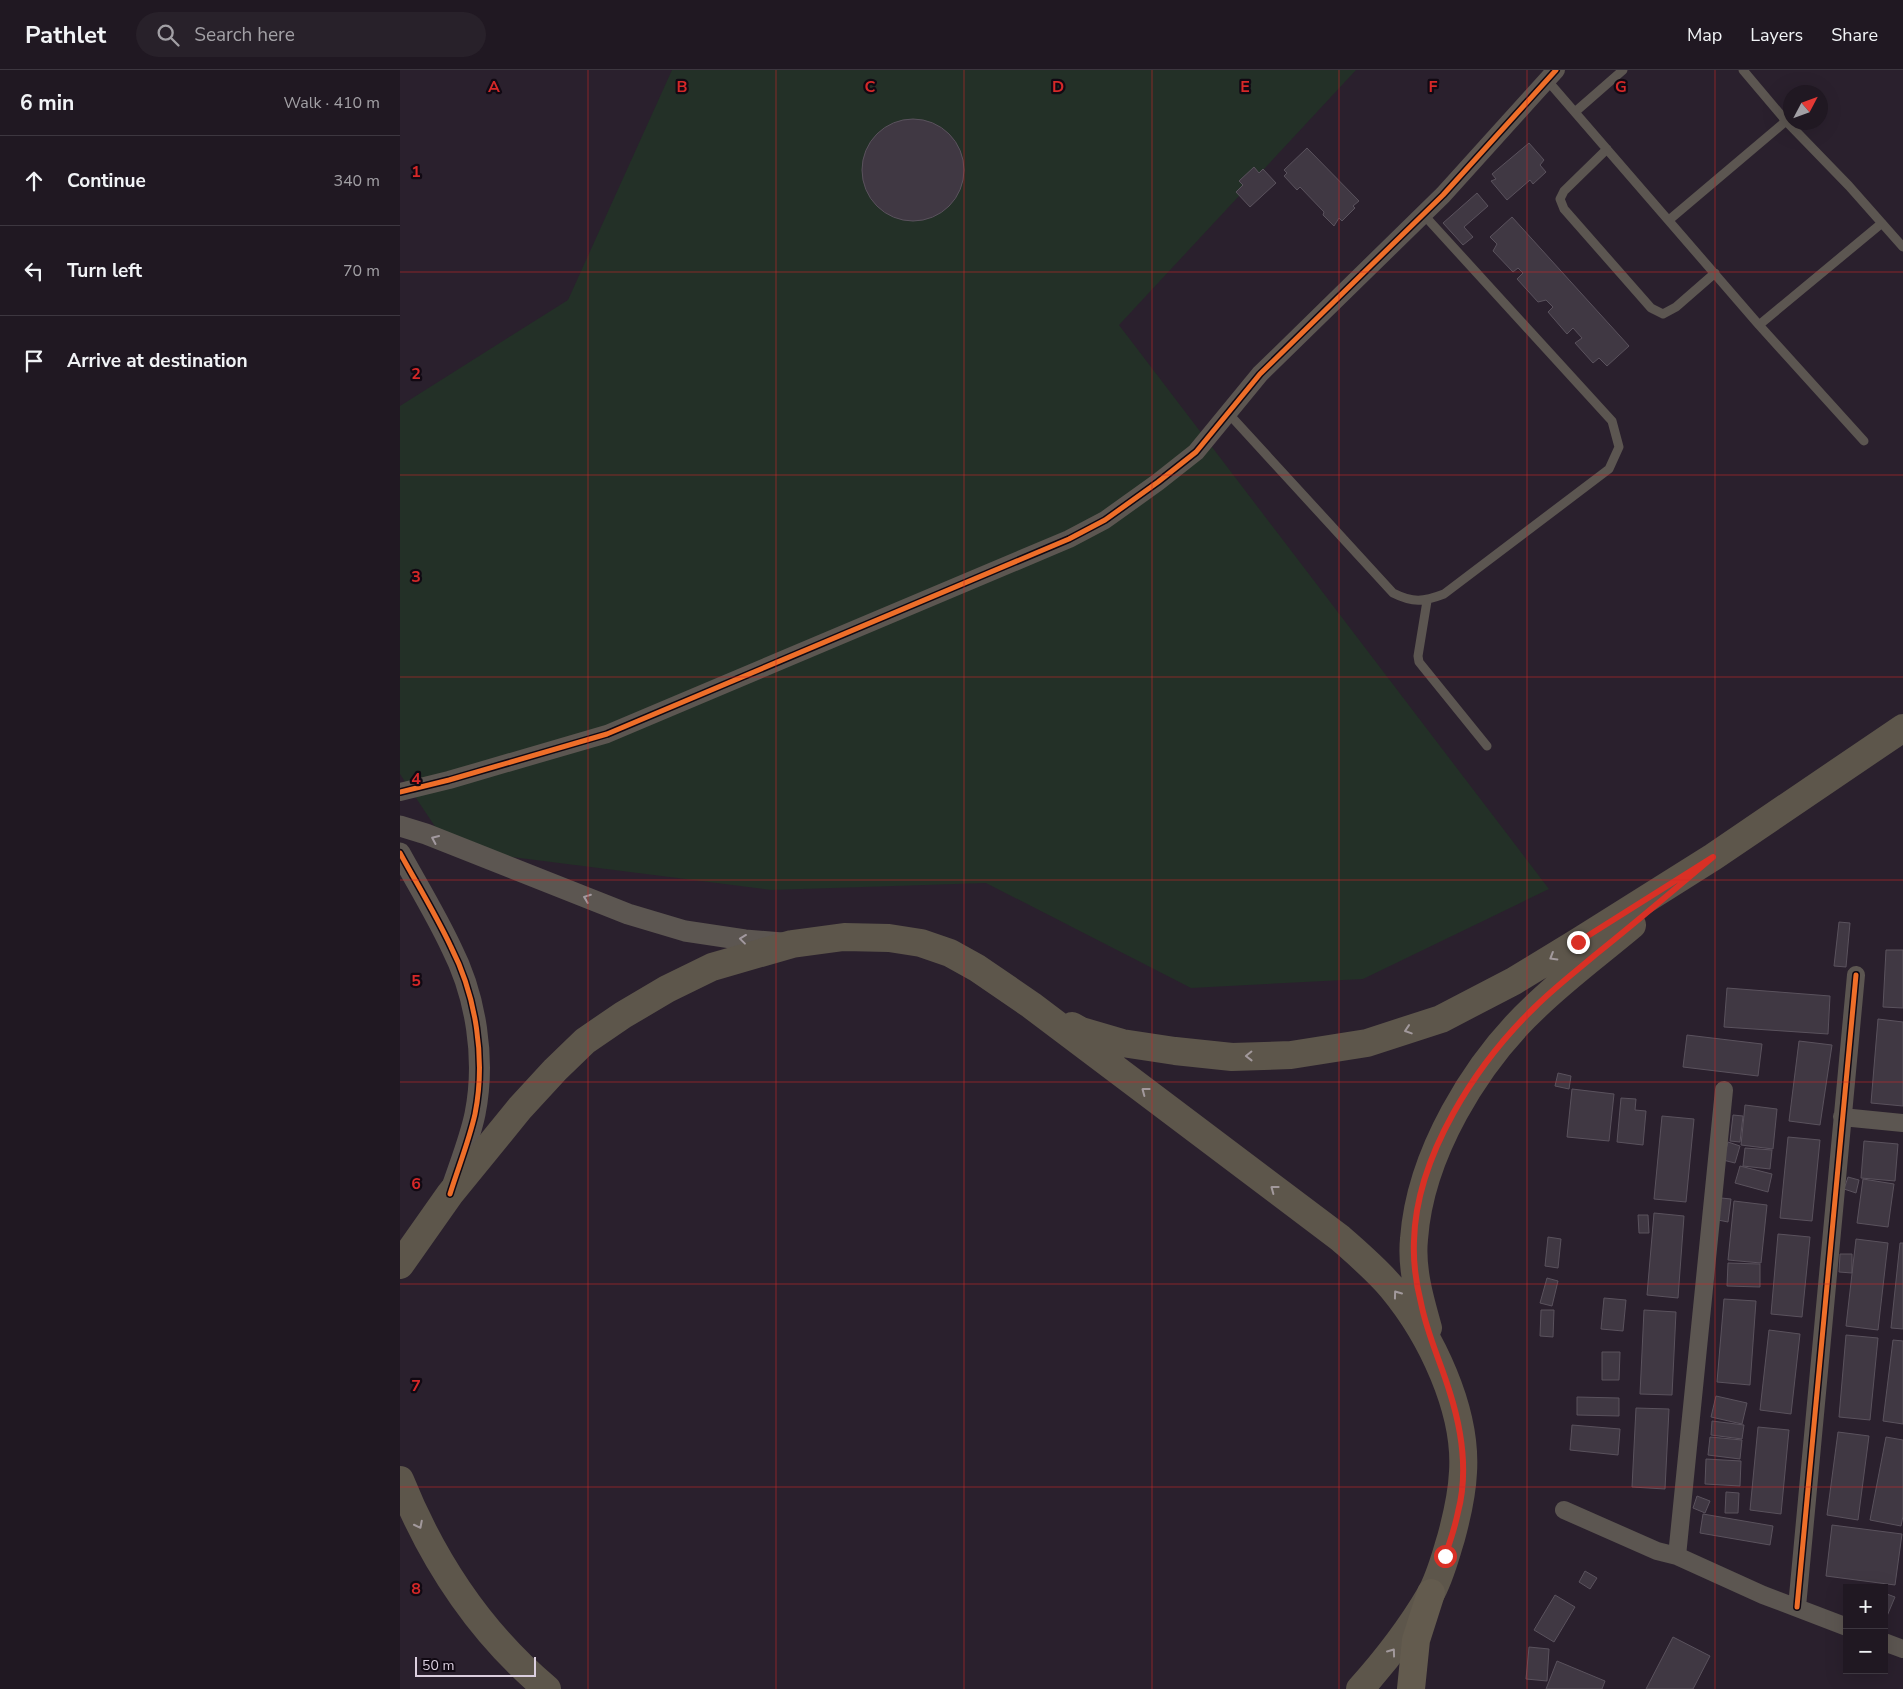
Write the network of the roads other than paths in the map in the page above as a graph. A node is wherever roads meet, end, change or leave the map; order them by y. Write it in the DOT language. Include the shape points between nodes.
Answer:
graph roads {
  1 [pos="1623,70"];
  2 [pos="1743,70"];
  3 [pos="1552,75"];
  4 [pos="1575,112"];
  5 [pos="1783,117"];
  6 [pos="1783,124"];
  7 [pos="1795,130"];
  8 [pos="1607,148"];
  9 [pos="1423,214"];
  10 [pos="1669,220"];
  11 [pos="1882,223"];
  12 [pos="1903,247"];
  13 [pos="1715,273"];
  14 [pos="1759,325"];
  15 [pos="1228,412"];
  16 [pos="1864,441"];
  17 [pos="1427,601"];
  18 [pos="1903,728"];
  19 [pos="1487,746"];
  20 [pos="400,792"];
  21 [pos="400,826"];
  22 [pos="1713,857"];
  23 [pos="402,860"];
  24 [pos="792,944"];
  25 [pos="1856,975"];
  26 [pos="1031,1005"];
  27 [pos="1724,1090"];
  28 [pos="1842,1117"];
  29 [pos="1903,1122"];
  30 [pos="450,1194"];
  31 [pos="400,1265"];
  32 [pos="1435,1354"];
  33 [pos="400,1480"];
  34 [pos="1564,1510"];
  35 [pos="1677,1556"];
  36 [pos="1431,1594"];
  37 [pos="1797,1607"];
  38 [pos="1843,1625"];
  39 [pos="1888,1643"];
  40 [pos="1903,1649"];
  41 [pos="547,1689"];
  42 [pos="1360,1689"];
  43 [pos="1411,1689"];
  1 -- 4 [label="lane"];
  2 -- 5 [label="lane"];
  3 -- 4 [label="lane"];
  3 -- 9 [label="street"];
  4 -- 8 [label="lane"];
  6 -- 10 [label="lane"];
  7 -- 11 [label="lane"];
  8 -- 10 [label="lane"];
  8 -- 13 [label="lane" via="1564,191 1560,199 1570,216 1651,308 1663,314 1676,307"];
  9 -- 15 [label="street" via="1260,374"];
  9 -- 17 [label="lane" via="1612,421 1619,447 1609,469 1444,594"];
  10 -- 13 [label="lane"];
  11 -- 12 [label="lane"];
  11 -- 14 [label="lane"];
  13 -- 14 [label="lane"];
  14 -- 16 [label="lane"];
  15 -- 17 [label="lane" via="1393,593 1408,600"];
  15 -- 20 [label="street" via="1196,452 1105,520 1069,539 607,734"];
  17 -- 19 [label="lane" via="1419,662"];
  18 -- 22 [label="main road"];
  24 -- 21 [label="street, one-way" via="685,931 628,914"];
  22 -- 26 [label="main road, one-way" via="1514,981 1441,1019 1367,1043 1291,1056 1232,1057 1176,1052 1122,1043 1081,1031"];
  22 -- 32 [label="main road" via="1535,1006 1471,1085 1448,1124 1423,1185 1414,1240 1415,1273"];
  23 -- 30 [label="street" via="452,948 467,988 477,1032 480,1080 475,1115"];
  24 -- 26 [label="main road" via="844,938 889,938 921,943 970,964"];
  24 -- 30 [label="main road" via="712,967 667,988 585,1042 520,1108"];
  25 -- 28 [label="street"];
  32 -- 26 [label="main road, one-way" via="1392,1287 1340,1238"];
  27 -- 35 [label="street"];
  28 -- 29 [label="street"];
  28 -- 37 [label="street"];
  30 -- 31 [label="main road"];
  32 -- 36 [label="main road" via="1460,1430 1463,1470 1459,1511"];
  33 -- 41 [label="main road, one-way" via="436,1558 469,1607 500,1644"];
  34 -- 35 [label="street" via="1657,1551"];
  35 -- 37 [label="street"];
  42 -- 36 [label="main road, one-way" via="1386,1660"];
  36 -- 43 [label="highway" via="1416,1640"];
  37 -- 38 [label="street"];
  39 -- 40 [label="street"];
}
